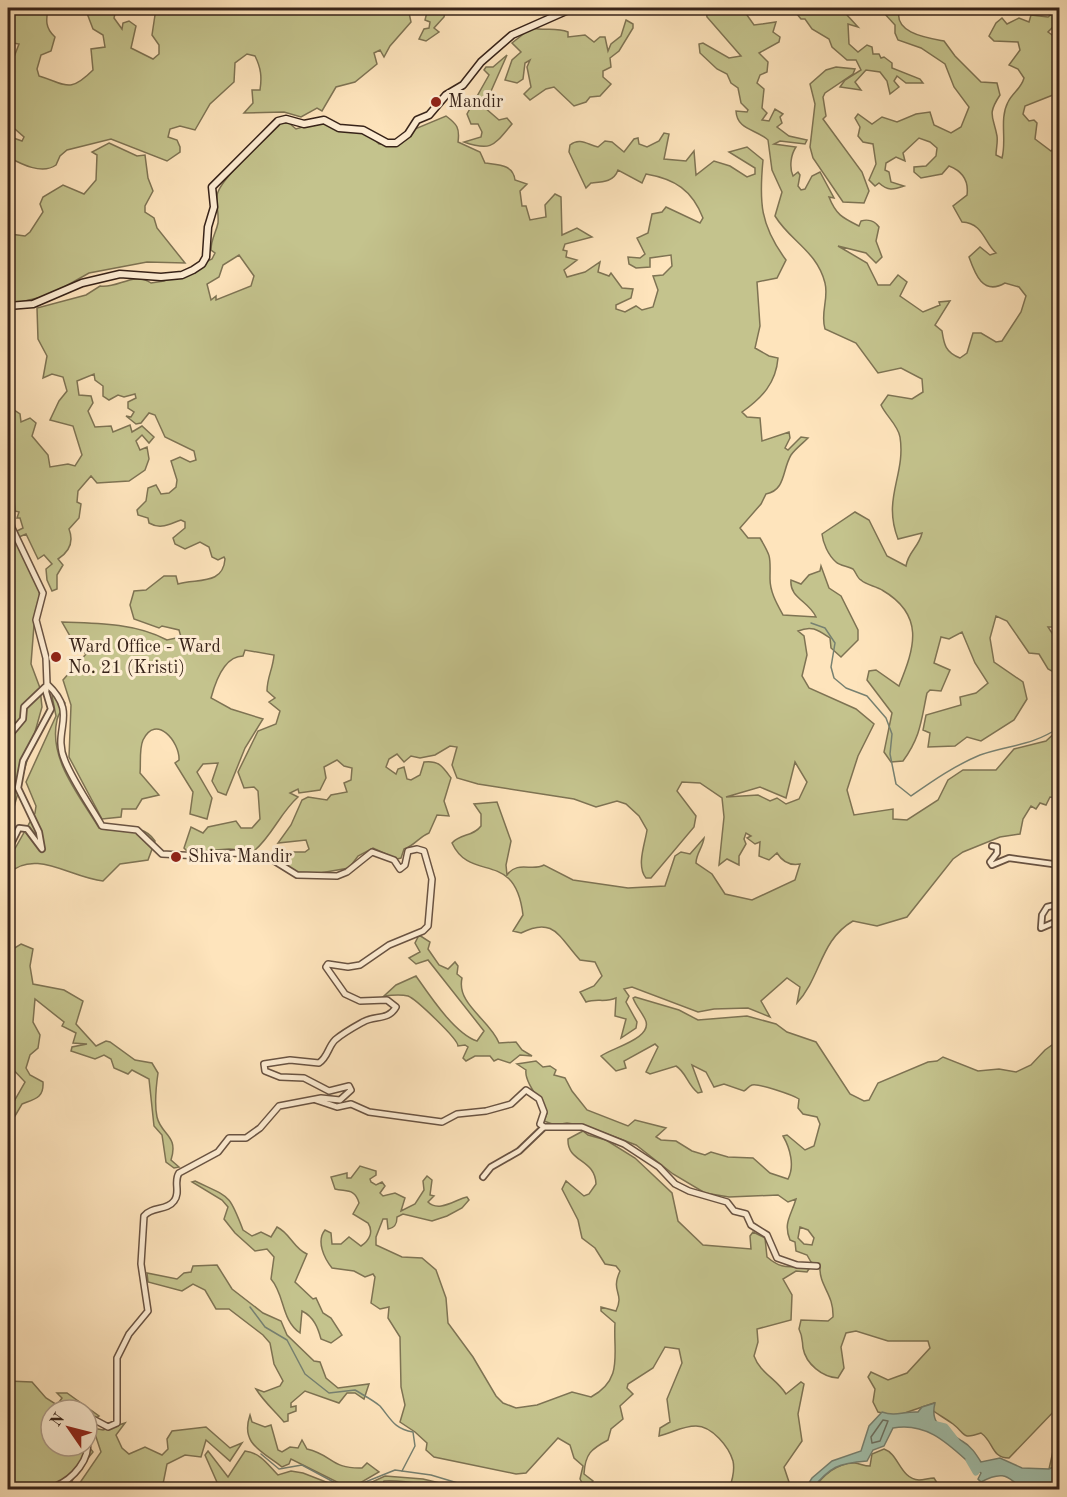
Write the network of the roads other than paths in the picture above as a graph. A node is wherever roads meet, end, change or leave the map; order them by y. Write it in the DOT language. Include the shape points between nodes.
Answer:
graph roads {
  1 [pos="573,8"];
  2 [pos="8,306"];
  3 [pos="8,513"];
  4 [pos="46,685"];
  5 [pos="8,737"];
  6 [pos="992,846"];
  7 [pos="8,850"];
  8 [pos="1059,865"];
  9 [pos="1059,904"];
  10 [pos="1059,925"];
  11 [pos="315,1100"];
  12 [pos="544,1127"];
  13 [pos="483,1177"];
  14 [pos="817,1266"];
  15 [pos="99,1422"];
  16 [pos="86,1458"];
  17 [pos="55,1490"];
  1 -- 2 [label="main road" via="510,36 396,143 324,120 304,124 278,121 212,187 214,207 206,257 188,272 161,277 120,274 82,283 33,304"];
  3 -- 4 [label="street" via="43,593 36,620 46,658"];
  4 -- 5 [label="street" via="24,707 23,719"];
  4 -- 7 [label="street" via="51,710 23,761 18,788 39,832 42,849 27,829 19,828"];
  4 -- 11 [label="street" via="59,695 65,711 61,742 64,760 102,826 137,830 162,854 235,853 268,857 297,875 337,876 372,852 394,860 400,869 408,851 424,851 432,879 428,926 360,964 326,967 345,994 360,1001 387,1000 396,1007 387,1016 366,1020 335,1040 320,1063 290,1060 264,1064 268,1073 304,1078 329,1091 345,1085 351,1088 343,1099"];
  6 -- 8 [label="street" via="997,847 992,865 1009,858"];
  9 -- 10 [label="street" via="1047,908 1040,922 1041,927 1055,922"];
  11 -- 12 [label="street" via="337,1107 351,1104 369,1112 442,1122 457,1114 511,1104 526,1090 539,1099 544,1112 540,1124"];
  11 -- 15 [label="street" via="279,1106 246,1138 228,1139 218,1152 177,1174 177,1194 172,1203 146,1213 142,1222 141,1264 148,1311 129,1334 117,1358 117,1423 108,1427"];
  12 -- 13 [label="street"];
  12 -- 14 [label="street" via="582,1127 624,1144 659,1167 675,1184 727,1202 734,1210 746,1214 751,1225 767,1235 777,1258"];
  16 -- 17 [label="street"];
}
